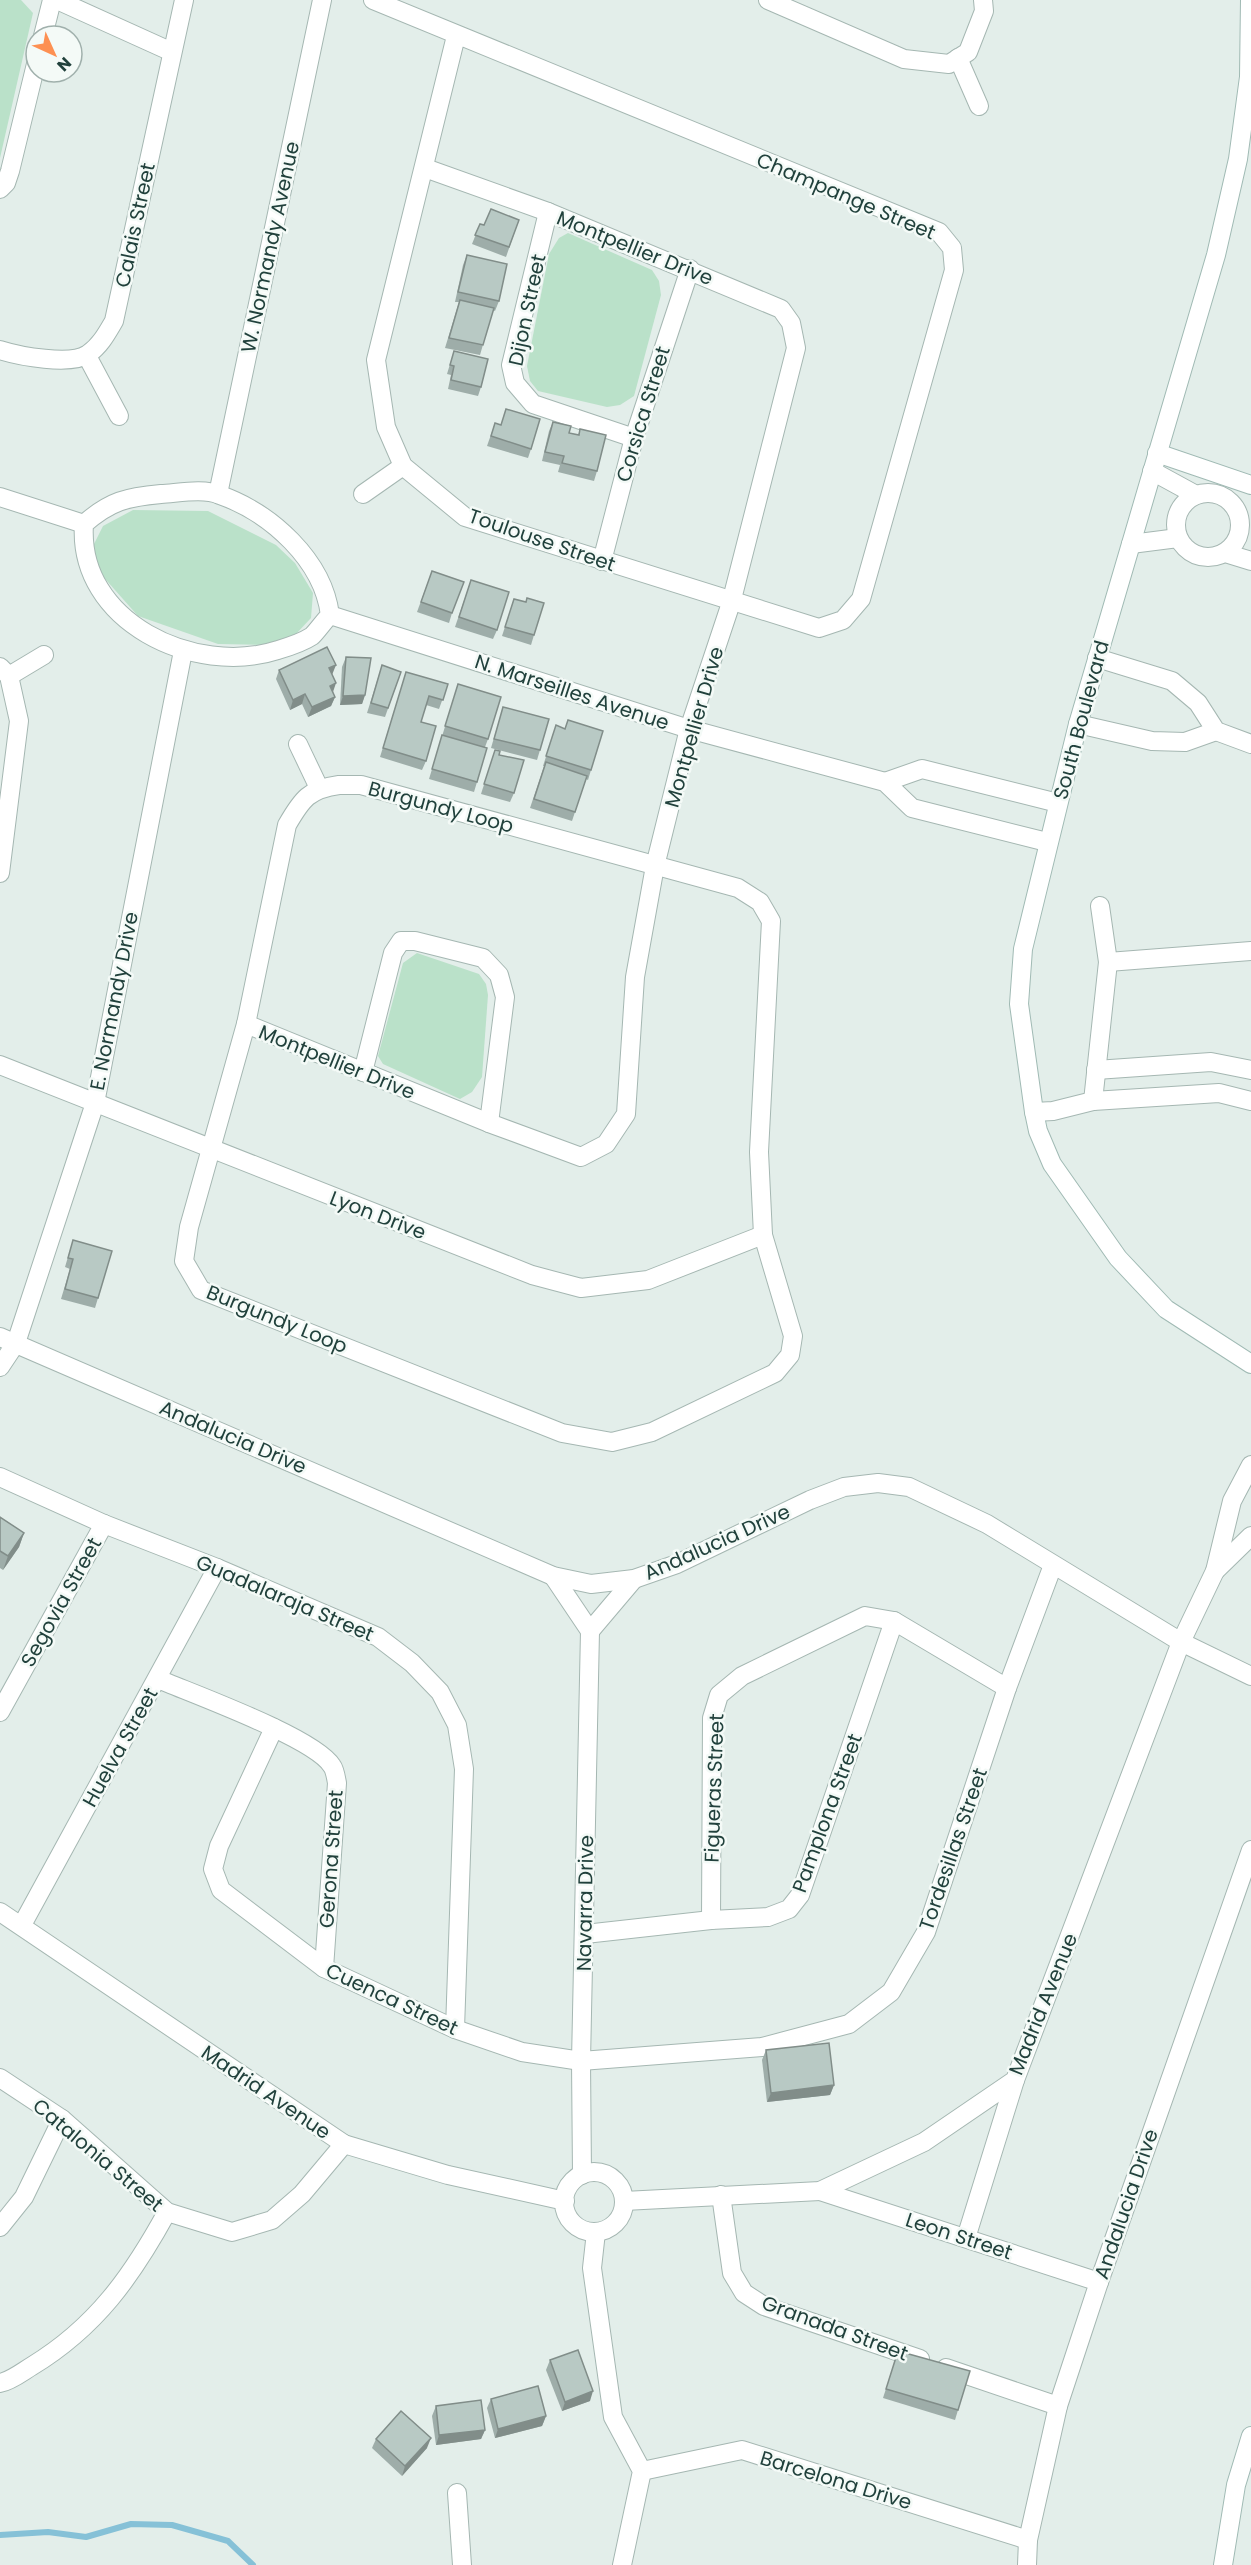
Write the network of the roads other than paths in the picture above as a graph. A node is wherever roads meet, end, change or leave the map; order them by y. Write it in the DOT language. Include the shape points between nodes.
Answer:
graph roads {
  1 [pos="52,0"];
  2 [pos="57,0"];
  3 [pos="184,0"];
  4 [pos="322,0"];
  5 [pos="374,0"];
  6 [pos="768,0"];
  7 [pos="983,0"];
  8 [pos="1250,0"];
  9 [pos="46,24"];
  10 [pos="456,36"];
  11 [pos="172,52"];
  12 [pos="958,58"];
  13 [pos="31,84"];
  14 [pos="979,106"];
  15 [pos="425,168"];
  16 [pos="0,189"];
  17 [pos="548,212"];
  18 [pos="690,269"];
  19 [pos="0,350"];
  20 [pos="87,356"];
  21 [pos="119,416"];
  22 [pos="634,438"];
  23 [pos="1157,453"];
  24 [pos="403,466"];
  25 [pos="1152,471"];
  26 [pos="1251,485"];
  27 [pos="218,494"];
  28 [pos="363,494"];
  29 [pos="1196,495"];
  30 [pos="0,498"];
  31 [pos="1245,516"];
  32 [pos="84,524"];
  33 [pos="1178,538"];
  34 [pos="1131,544"];
  35 [pos="1225,554"];
  36 [pos="602,561"];
  37 [pos="1251,561"];
  38 [pos="731,603"];
  39 [pos="330,615"];
  40 [pos="843,620"];
  41 [pos="183,651"];
  42 [pos="44,655"];
  43 [pos="1097,658"];
  44 [pos="5,672"];
  45 [pos="1078,724"];
  46 [pos="689,729"];
  47 [pos="1216,731"];
  48 [pos="298,744"];
  49 [pos="1251,744"];
  50 [pos="885,782"];
  51 [pos="319,788"];
  52 [pos="1058,803"];
  53 [pos="1047,842"];
  54 [pos="655,866"];
  55 [pos="0,873"];
  56 [pos="1100,906"];
  57 [pos="1251,951"];
  58 [pos="1108,962"];
  59 [pos="246,1024"];
  60 [pos="0,1065"];
  61 [pos="1096,1070"];
  62 [pos="1251,1070"];
  63 [pos="363,1072"];
  64 [pos="1093,1101"];
  65 [pos="1251,1101"];
  66 [pos="94,1102"];
  67 [pos="1034,1112"];
  68 [pos="489,1123"];
  69 [pos="210,1150"];
  70 [pos="763,1236"];
  71 [pos="8,1340"];
  72 [pos="1251,1364"];
  73 [pos="0,1368"];
  74 [pos="1251,1464"];
  75 [pos="0,1477"];
  76 [pos="105,1524"];
  77 [pos="1251,1536"];
  78 [pos="1053,1565"];
  79 [pos="217,1568"];
  80 [pos="1215,1571"];
  81 [pos="552,1576"];
  82 [pos="634,1579"];
  83 [pos="894,1621"];
  84 [pos="590,1631"];
  85 [pos="1181,1642"];
  86 [pos="1251,1676"];
  87 [pos="158,1679"];
  88 [pos="1007,1688"];
  89 [pos="0,1712"];
  90 [pos="274,1728"];
  91 [pos="1251,1850"];
  92 [pos="0,1912"];
  93 [pos="711,1920"];
  94 [pos="21,1925"];
  95 [pos="585,1934"];
  96 [pos="324,1968"];
  97 [pos="455,2029"];
  98 [pos="581,2061"];
  99 [pos="0,2078"];
  100 [pos="1015,2080"];
  101 [pos="62,2119"];
  102 [pos="344,2144"];
  103 [pos="582,2175"];
  104 [pos="820,2191"];
  105 [pos="721,2195"];
  106 [pos="565,2201"];
  107 [pos="624,2201"];
  108 [pos="167,2212"];
  109 [pos="0,2228"];
  110 [pos="596,2232"];
  111 [pos="966,2238"];
  112 [pos="1099,2282"];
  113 [pos="0,2383"];
  114 [pos="1058,2406"];
  115 [pos="1251,2436"];
  116 [pos="642,2471"];
  117 [pos="457,2493"];
  118 [pos="1028,2540"];
  119 [pos="462,2565"];
  120 [pos="622,2565"];
  121 [pos="1028,2565"];
  122 [pos="1224,2565"];
  1 -- 9 [label="street"];
  2 -- 11 [label="street"];
  3 -- 11 [label="street, Calais Street"];
  4 -- 27 [label="street, W. Normandy Avenue"];
  5 -- 10 [label="street, Champange Street"];
  6 -- 12 [label="street" via="904,59 949,64"];
  7 -- 12 [label="street" via="984,11 968,52"];
  8 -- 23 [label="street, South Boulevard" via="1249,77 1238,159 1216,255"];
  10 -- 15 [label="street, Toulouse Street"];
  10 -- 40 [label="street, Champange Street" via="939,232 952,248 954,270 861,598"];
  11 -- 20 [label="street, Calais Street" via="114,321"];
  12 -- 14 [label="street"];
  13 -- 16 [label="street" via="10,171"];
  15 -- 17 [label="street, Montpellier Drive"];
  15 -- 24 [label="street, Toulouse Street" via="376,360 387,427"];
  17 -- 18 [label="street, Montpellier Drive"];
  17 -- 22 [label="street, Dijon Street" via="511,365 515,383 533,404"];
  18 -- 22 [label="street, Corsica Street"];
  18 -- 38 [label="street, Montpellier Drive" via="781,309 791,323 796,348"];
  19 -- 20 [label="street" via="58,360"];
  20 -- 21 [label="street"];
  22 -- 36 [label="street, Corsica Street"];
  23 -- 25 [label="street, South Boulevard"];
  23 -- 26 [label="street"];
  24 -- 28 [label="street"];
  24 -- 36 [label="street, Toulouse Street" via="465,518"];
  25 -- 29 [label="street"];
  25 -- 34 [label="street, South Boulevard"];
  27 -- 32 [label="street" via="133,497 105,506"];
  27 -- 39 [label="street" via="270,523 297,546 316,570 327,593"];
  29 -- 31 [label="street" via="1222,496"];
  29 -- 33 [label="street" via="1181,508"];
  30 -- 32 [label="street"];
  31 -- 35 [label="street" via="1237,541"];
  32 -- 41 [label="street" via="82,545 92,580 120,617"];
  33 -- 34 [label="street"];
  33 -- 35 [label="street" via="1193,554 1203,558"];
  34 -- 43 [label="street, South Boulevard"];
  35 -- 37 [label="street"];
  36 -- 38 [label="street, Toulouse Street"];
  38 -- 40 [label="street, Toulouse Street" via="819,628"];
  38 -- 46 [label="street, Montpellier Drive"];
  39 -- 41 [label="street" via="311,636 257,657"];
  39 -- 46 [label="street, N. Marseilles Avenue"];
  41 -- 66 [label="street, E. Normandy Drive"];
  42 -- 44 [label="street"];
  43 -- 45 [label="street, South Boulevard"];
  43 -- 47 [label="street" via="1172,681 1198,703"];
  44 -- 55 [label="street" via="19,720"];
  45 -- 47 [label="street" via="1152,741 1185,742"];
  45 -- 52 [label="street, South Boulevard"];
  46 -- 50 [label="street, N. Marseilles Avenue"];
  46 -- 54 [label="street, Montpellier Drive"];
  47 -- 49 [label="street"];
  48 -- 51 [label="street"];
  50 -- 52 [label="street" via="922,769"];
  50 -- 53 [label="street" via="912,808"];
  51 -- 54 [label="street, Burgundy Loop" via="361,785"];
  51 -- 59 [label="street, Burgundy Loop" via="299,804 287,825"];
  52 -- 53 [label="street, South Boulevard"];
  53 -- 67 [label="street, South Boulevard" via="1023,949 1019,1004"];
  54 -- 68 [label="street, Montpellier Drive" via="635,977 626,1114 606,1144 581,1157"];
  54 -- 70 [label="street, Burgundy Loop" via="738,888 760,902 771,921 759,1152"];
  56 -- 58 [label="street"];
  57 -- 58 [label="street"];
  58 -- 61 [label="street"];
  59 -- 63 [label="street, Montpellier Drive"];
  59 -- 69 [label="street, Burgundy Loop"];
  60 -- 66 [label="street, Lyon Drive"];
  61 -- 62 [label="street" via="1211,1062"];
  61 -- 64 [label="street"];
  63 -- 68 [label="street, Montpellier Drive"];
  63 -- 68 [label="street" via="393,953 401,941 483,958 499,975 505,997"];
  64 -- 65 [label="street" via="1220,1093"];
  64 -- 67 [label="street"];
  66 -- 69 [label="street, Lyon Drive"];
  66 -- 71 [label="street, E. Normandy Drive"];
  67 -- 72 [label="street, South Boulevard" via="1052,1164 1118,1258 1166,1309"];
  69 -- 70 [label="street, Lyon Drive" via="532,1275 581,1288 648,1280"];
  69 -- 70 [label="street, Burgundy Loop" via="184,1260 201,1290 562,1433 612,1442 652,1432 775,1373 790,1355 793,1336"];
  71 -- 73 [label="street"];
  71 -- 81 [label="street, Andalucia Drive"];
  74 -- 80 [label="street" via="1229,1508"];
  75 -- 76 [label="street, Guadalaraja Street"];
  76 -- 79 [label="street, Guadalaraja Street"];
  76 -- 89 [label="street, Segovia Street"];
  77 -- 80 [label="street"];
  78 -- 82 [label="street, Andalucia Drive" via="987,1524 909,1487 878,1483 844,1487 810,1500 677,1564"];
  78 -- 85 [label="street, Andalucia Drive"];
  78 -- 88 [label="street, Tordesillas Street"];
  79 -- 87 [label="street, Huelva Street"];
  79 -- 97 [label="street, Guadalaraja Street" via="378,1637 440,1692 456,1725 464,1769"];
  80 -- 85 [label="street, Madrid Avenue"];
  81 -- 82 [label="street, Andalucia Drive" via="591,1584"];
  81 -- 84 [label="street"];
  82 -- 84 [label="street"];
  83 -- 88 [label="street, Figueras Street"];
  83 -- 93 [label="street, Pamplona Street" via="800,1894 789,1909 768,1917"];
  83 -- 93 [label="street, Figueras Street" via="865,1616 742,1676 719,1695 712,1718"];
  84 -- 95 [label="street, Navarra Drive"];
  85 -- 86 [label="street, Andalucia Drive"];
  85 -- 100 [label="street, Madrid Avenue"];
  87 -- 90 [label="street, Gerona Street"];
  87 -- 94 [label="street, Huelva Street"];
  88 -- 98 [label="street, Tordesillas Street" via="926,1932 891,1992 849,2024 762,2047"];
  90 -- 96 [label="street, Gerona Street" via="323,1755 334,1767 337,1783"];
  90 -- 96 [label="street, Cuenca Street" via="219,1846 213,1869 221,1890"];
  91 -- 112 [label="street, Andalucia Drive"];
  92 -- 94 [label="street, Madrid Avenue"];
  93 -- 95 [label="street, Pamplona Street"];
  94 -- 102 [label="street, Madrid Avenue"];
  95 -- 98 [label="street, Navarra Drive"];
  96 -- 97 [label="street, Cuenca Street"];
  97 -- 98 [label="street, Cuenca Street" via="522,2052"];
  98 -- 103 [label="street, Navarra Drive"];
  99 -- 101 [label="street, Catalonia Street"];
  100 -- 104 [label="street, Madrid Avenue" via="924,2142"];
  100 -- 111 [label="street"];
  101 -- 108 [label="street, Catalonia Street"];
  101 -- 109 [label="street" via="24,2198"];
  102 -- 106 [label="street, Madrid Avenue" via="448,2175"];
  102 -- 108 [label="street, Catalonia Street" via="302,2194 272,2220 232,2232"];
  103 -- 106 [label="street" via="570,2186"];
  103 -- 107 [label="street" via="602,2173 610,2177 618,2183"];
  104 -- 105 [label="street, Madrid Avenue"];
  104 -- 111 [label="street, Leon Street"];
  105 -- 107 [label="street, Madrid Avenue"];
  105 -- 114 [label="street, Granada Street" via="732,2273 744,2293 764,2306"];
  106 -- 110 [label="street" via="570,2220 586,2231"];
  107 -- 110 [label="street" via="613,2225"];
  108 -- 113 [label="street" via="142,2258 103,2310 56,2351"];
  110 -- 116 [label="street" via="592,2268 613,2416"];
  111 -- 112 [label="street, Leon Street"];
  112 -- 114 [label="street, Andalucia Drive"];
  114 -- 118 [label="street, Andalucia Drive"];
  115 -- 122 [label="street" via="1236,2486"];
  116 -- 118 [label="street, Barcelona Drive" via="742,2450"];
  116 -- 120 [label="street"];
  117 -- 119 [label="street"];
  118 -- 121 [label="street, Andalucia Drive"];
}
